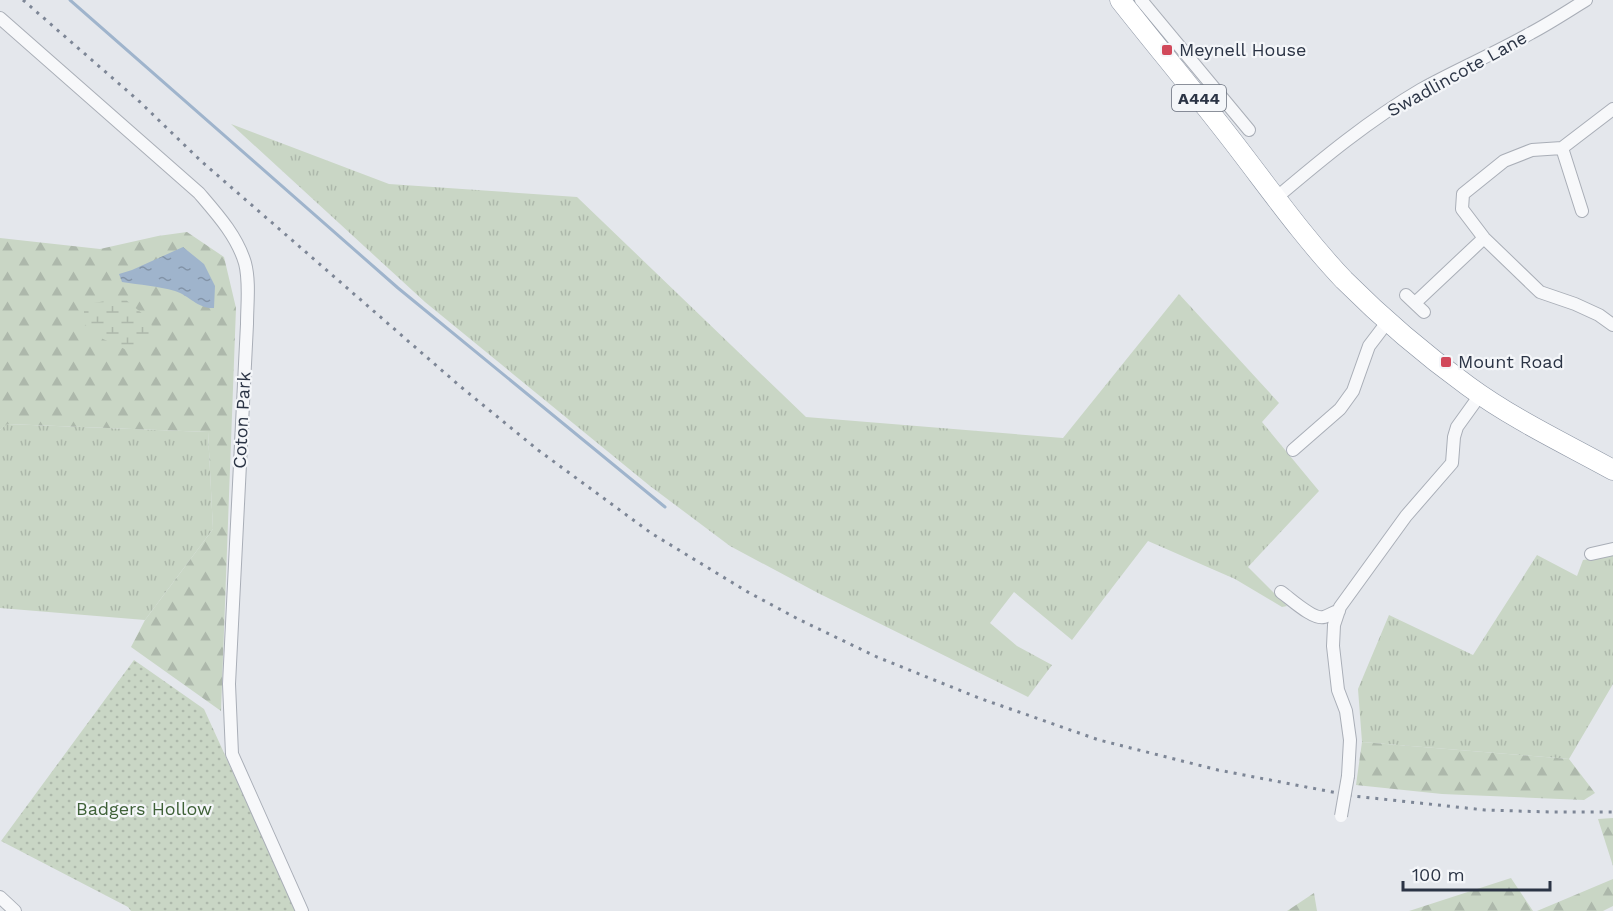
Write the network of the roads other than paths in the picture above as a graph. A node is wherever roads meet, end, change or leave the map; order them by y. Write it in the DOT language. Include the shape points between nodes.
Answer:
graph roads {
  1 [pos="1120,0"];
  2 [pos="1141,0"];
  3 [pos="1586,0"];
  4 [pos="0,18"];
  5 [pos="1152,26"];
  6 [pos="1613,109"];
  7 [pos="1249,130"];
  8 [pos="1562,148"];
  9 [pos="1276,198"];
  10 [pos="1582,211"];
  11 [pos="1484,238"];
  12 [pos="1415,303"];
  13 [pos="1388,321"];
  14 [pos="1613,325"];
  15 [pos="1480,395"];
  16 [pos="1293,450"];
  17 [pos="1613,470"];
  18 [pos="1613,549"];
  19 [pos="1591,554"];
  20 [pos="1281,591"];
  21 [pos="1338,611"];
  22 [pos="1341,816"];
  23 [pos="0,897"];
  24 [pos="15,911"];
  25 [pos="302,911"];
  1 -- 5 [label="highway, A444"];
  2 -- 5 [label="street"];
  3 -- 9 [label="street, Swadlincote Lane" via="1401,103 1351,136"];
  4 -- 25 [label="street, Coton Park" via="199,193 231,233 245,264 247,324 229,684 232,754"];
  5 -- 7 [label="street"];
  5 -- 9 [label="highway, A444" via="1204,105"];
  6 -- 8 [label="street"];
  8 -- 10 [label="street"];
  8 -- 11 [label="street" via="1532,150 1504,161 1463,194 1462,210"];
  9 -- 13 [label="highway, A444" via="1343,278"];
  11 -- 12 [label="street"];
  11 -- 14 [label="street" via="1540,292 1575,304"];
  13 -- 15 [label="highway, A444"];
  13 -- 16 [label="street" via="1369,346 1353,391 1340,410"];
  15 -- 17 [label="highway, A444"];
  15 -- 21 [label="street" via="1457,427 1452,463 1406,516"];
  18 -- 19 [label="street"];
  20 -- 21 [label="street" via="1313,615 1323,617"];
  21 -- 22 [label="street, bridge" via="1333,646 1350,740"];
  23 -- 24 [label="street"];
}
